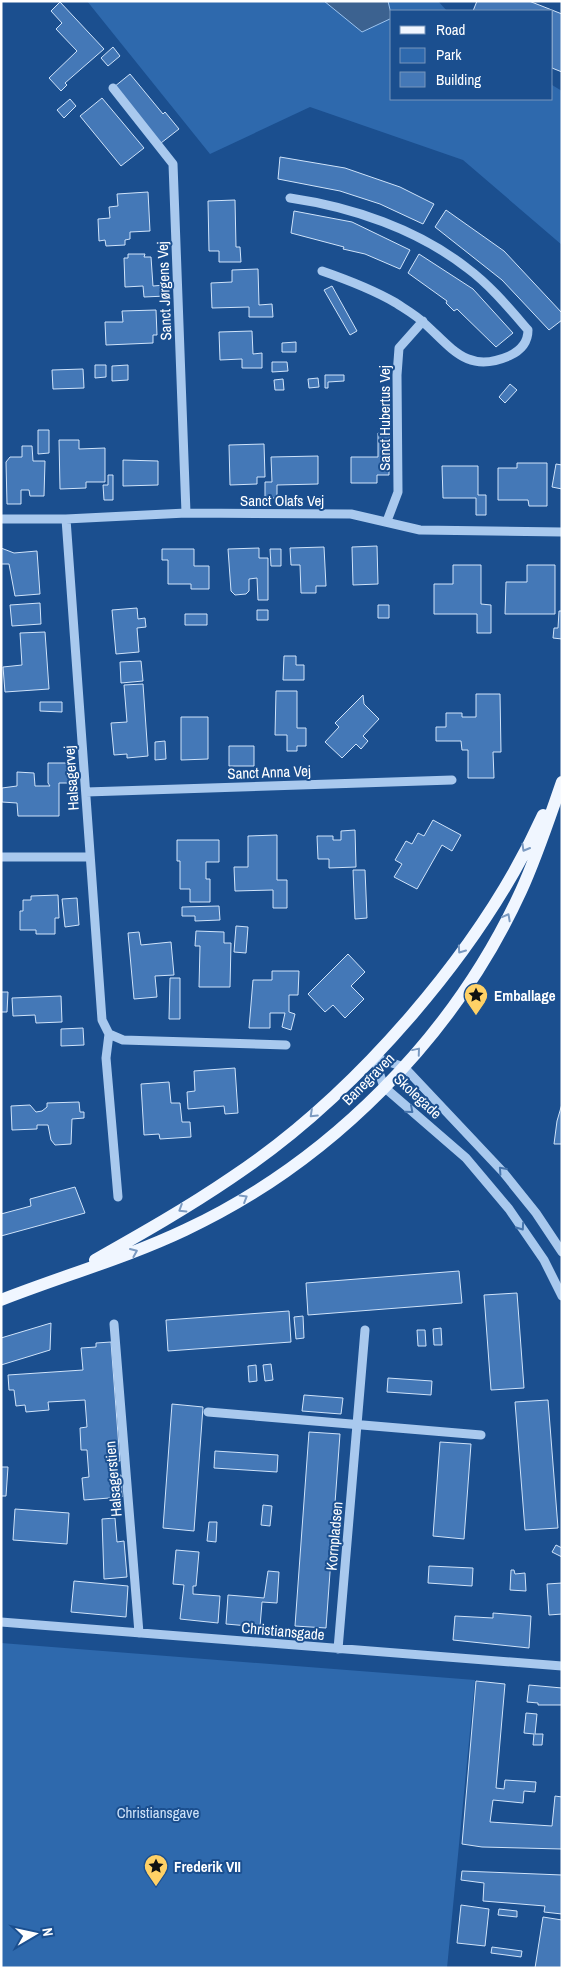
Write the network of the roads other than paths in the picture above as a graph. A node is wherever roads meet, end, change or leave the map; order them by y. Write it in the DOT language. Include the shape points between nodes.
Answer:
graph roads {
  1 [pos="112,88"];
  2 [pos="290,198"];
  3 [pos="322,271"];
  4 [pos="423,321"];
  5 [pos="186,514"];
  6 [pos="1,519"];
  7 [pos="66,519"];
  8 [pos="387,521"];
  9 [pos="562,532"];
  10 [pos="562,773"];
  11 [pos="452,780"];
  12 [pos="562,782"];
  13 [pos="86,792"];
  14 [pos="1,857"];
  15 [pos="90,857"];
  16 [pos="108,1034"];
  17 [pos="286,1046"];
  18 [pos="374,1057"];
  19 [pos="404,1067"];
  20 [pos="384,1087"];
  21 [pos="118,1197"];
  22 [pos="562,1252"];
  23 [pos="71,1273"];
  24 [pos="562,1296"];
  25 [pos="1,1300"];
  26 [pos="114,1324"];
  27 [pos="365,1330"];
  28 [pos="208,1412"];
  29 [pos="357,1425"];
  30 [pos="481,1435"];
  31 [pos="1,1622"];
  32 [pos="139,1633"];
  33 [pos="338,1649"];
  34 [pos="562,1666"];
  1 -- 5 [label="street, Sanct Jørgens Vej" via="173,164"];
  2 -- 4 [label="street" via="358,213 425,240 467,268 499,297 528,330 528,338 518,352 500,360 480,363 455,353"];
  3 -- 4 [label="street" via="368,287"];
  4 -- 8 [label="street, Sanct Hubertus Vej" via="400,348 397,375 398,492"];
  5 -- 7 [label="street, Sanct Olafs Vej"];
  5 -- 8 [label="street, Sanct Olafs Vej" via="351,514"];
  6 -- 7 [label="street, Sanct Olafs Vej"];
  7 -- 13 [label="street, Halsagervej"];
  8 -- 9 [label="street, Sanct Olafs Vej" via="420,530"];
  10 -- 18 [label="main road, Banegraven, one-way" via="536,830 489,911 436,987"];
  11 -- 13 [label="street, Sanct Anna Vej"];
  19 -- 12 [label="main road, Banegraven, one-way" via="444,1018 485,957 520,892"];
  13 -- 15 [label="street, Halsagervej"];
  14 -- 15 [label="street"];
  15 -- 16 [label="street, Halsagervej" via="102,1020"];
  16 -- 17 [label="street" via="123,1040"];
  16 -- 21 [label="street, Halsagervej" via="106,1058"];
  18 -- 19 [label="street, Skolegade"];
  18 -- 20 [label="street, Skolegade"];
  18 -- 23 [label="main road, Banegraven, one-way" via="306,1121 232,1178 154,1227"];
  19 -- 20 [label="main road, Banegraven"];
  22 -- 19 [label="street, Skolegade, one-way" via="503,1172"];
  23 -- 20 [label="main road, Banegraven, one-way" via="126,1256 186,1230 244,1198 298,1162 350,1121"];
  20 -- 24 [label="street, Skolegade, one-way" via="466,1158 509,1209 544,1260"];
  23 -- 25 [label="main road, Banegraven"];
  26 -- 32 [label="street, Halsagerstien"];
  27 -- 29 [label="street, Kornpladsen"];
  28 -- 29 [label="street"];
  29 -- 30 [label="street"];
  29 -- 33 [label="street, Kornpladsen"];
  31 -- 32 [label="street, Christiansgade"];
  32 -- 33 [label="street, Christiansgade"];
  33 -- 34 [label="street, Christiansgade"];
}
